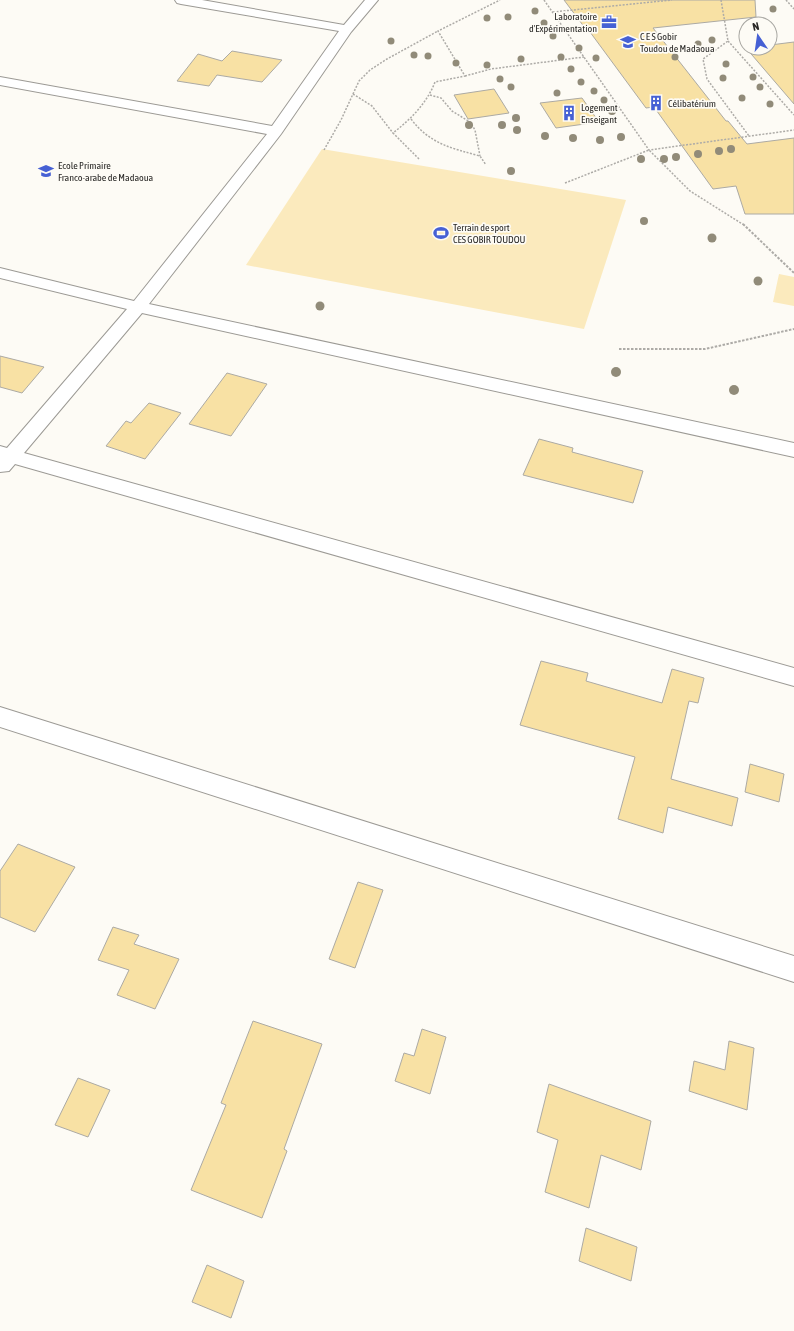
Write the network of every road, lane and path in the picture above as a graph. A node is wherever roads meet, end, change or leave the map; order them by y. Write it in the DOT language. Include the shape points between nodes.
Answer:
graph roads {
  1 [pos="181,0"];
  2 [pos="372,0"];
  3 [pos="500,0"];
  4 [pos="544,0"];
  5 [pos="672,0"];
  6 [pos="721,0"];
  7 [pos="786,0"];
  8 [pos="794,9"];
  9 [pos="552,12"];
  10 [pos="347,29"];
  11 [pos="438,31"];
  12 [pos="728,41"];
  13 [pos="584,57"];
  14 [pos="465,76"];
  15 [pos="0,81"];
  16 [pos="353,94"];
  17 [pos="430,95"];
  18 [pos="794,115"];
  19 [pos="411,119"];
  20 [pos="794,130"];
  21 [pos="276,131"];
  22 [pos="393,133"];
  23 [pos="749,136"];
  24 [pos="324,150"];
  25 [pos="649,150"];
  26 [pos="480,156"];
  27 [pos="419,159"];
  28 [pos="486,165"];
  29 [pos="565,183"];
  30 [pos="0,273"];
  31 [pos="794,273"];
  32 [pos="138,307"];
  33 [pos="794,328"];
  34 [pos="619,349"];
  35 [pos="794,450"];
  36 [pos="3,459"];
  37 [pos="794,677"];
  38 [pos="0,717"];
  39 [pos="794,969"];
  1 -- 10 [label="street"];
  2 -- 10 [label="street"];
  3 -- 11 [label="path"];
  4 -- 9 [label="path"];
  5 -- 9 [label="path"];
  6 -- 12 [label="path"];
  7 -- 8 [label="path"];
  9 -- 13 [label="path"];
  10 -- 21 [label="street"];
  11 -- 14 [label="path"];
  11 -- 16 [label="path" via="370,70 359,81"];
  12 -- 18 [label="path"];
  12 -- 23 [label="path" via="703,59 707,79"];
  13 -- 14 [label="path" via="491,69"];
  13 -- 25 [label="path"];
  14 -- 17 [label="path" via="436,82"];
  15 -- 21 [label="street"];
  16 -- 22 [label="path" via="372,106"];
  16 -- 24 [label="path"];
  17 -- 19 [label="path"];
  17 -- 26 [label="path" via="441,98 452,111 470,122 475,130"];
  19 -- 22 [label="path"];
  19 -- 26 [label="path" via="418,130 437,143"];
  20 -- 23 [label="path"];
  21 -- 32 [label="street"];
  22 -- 27 [label="path"];
  23 -- 25 [label="path"];
  25 -- 29 [label="path"];
  25 -- 31 [label="path" via="690,191 742,224"];
  26 -- 28 [label="path"];
  30 -- 32 [label="street"];
  32 -- 35 [label="street"];
  32 -- 36 [label="street"];
  33 -- 34 [label="path" via="705,349"];
  36 -- 37 [label="street"];
  38 -- 39 [label="street"];
}
